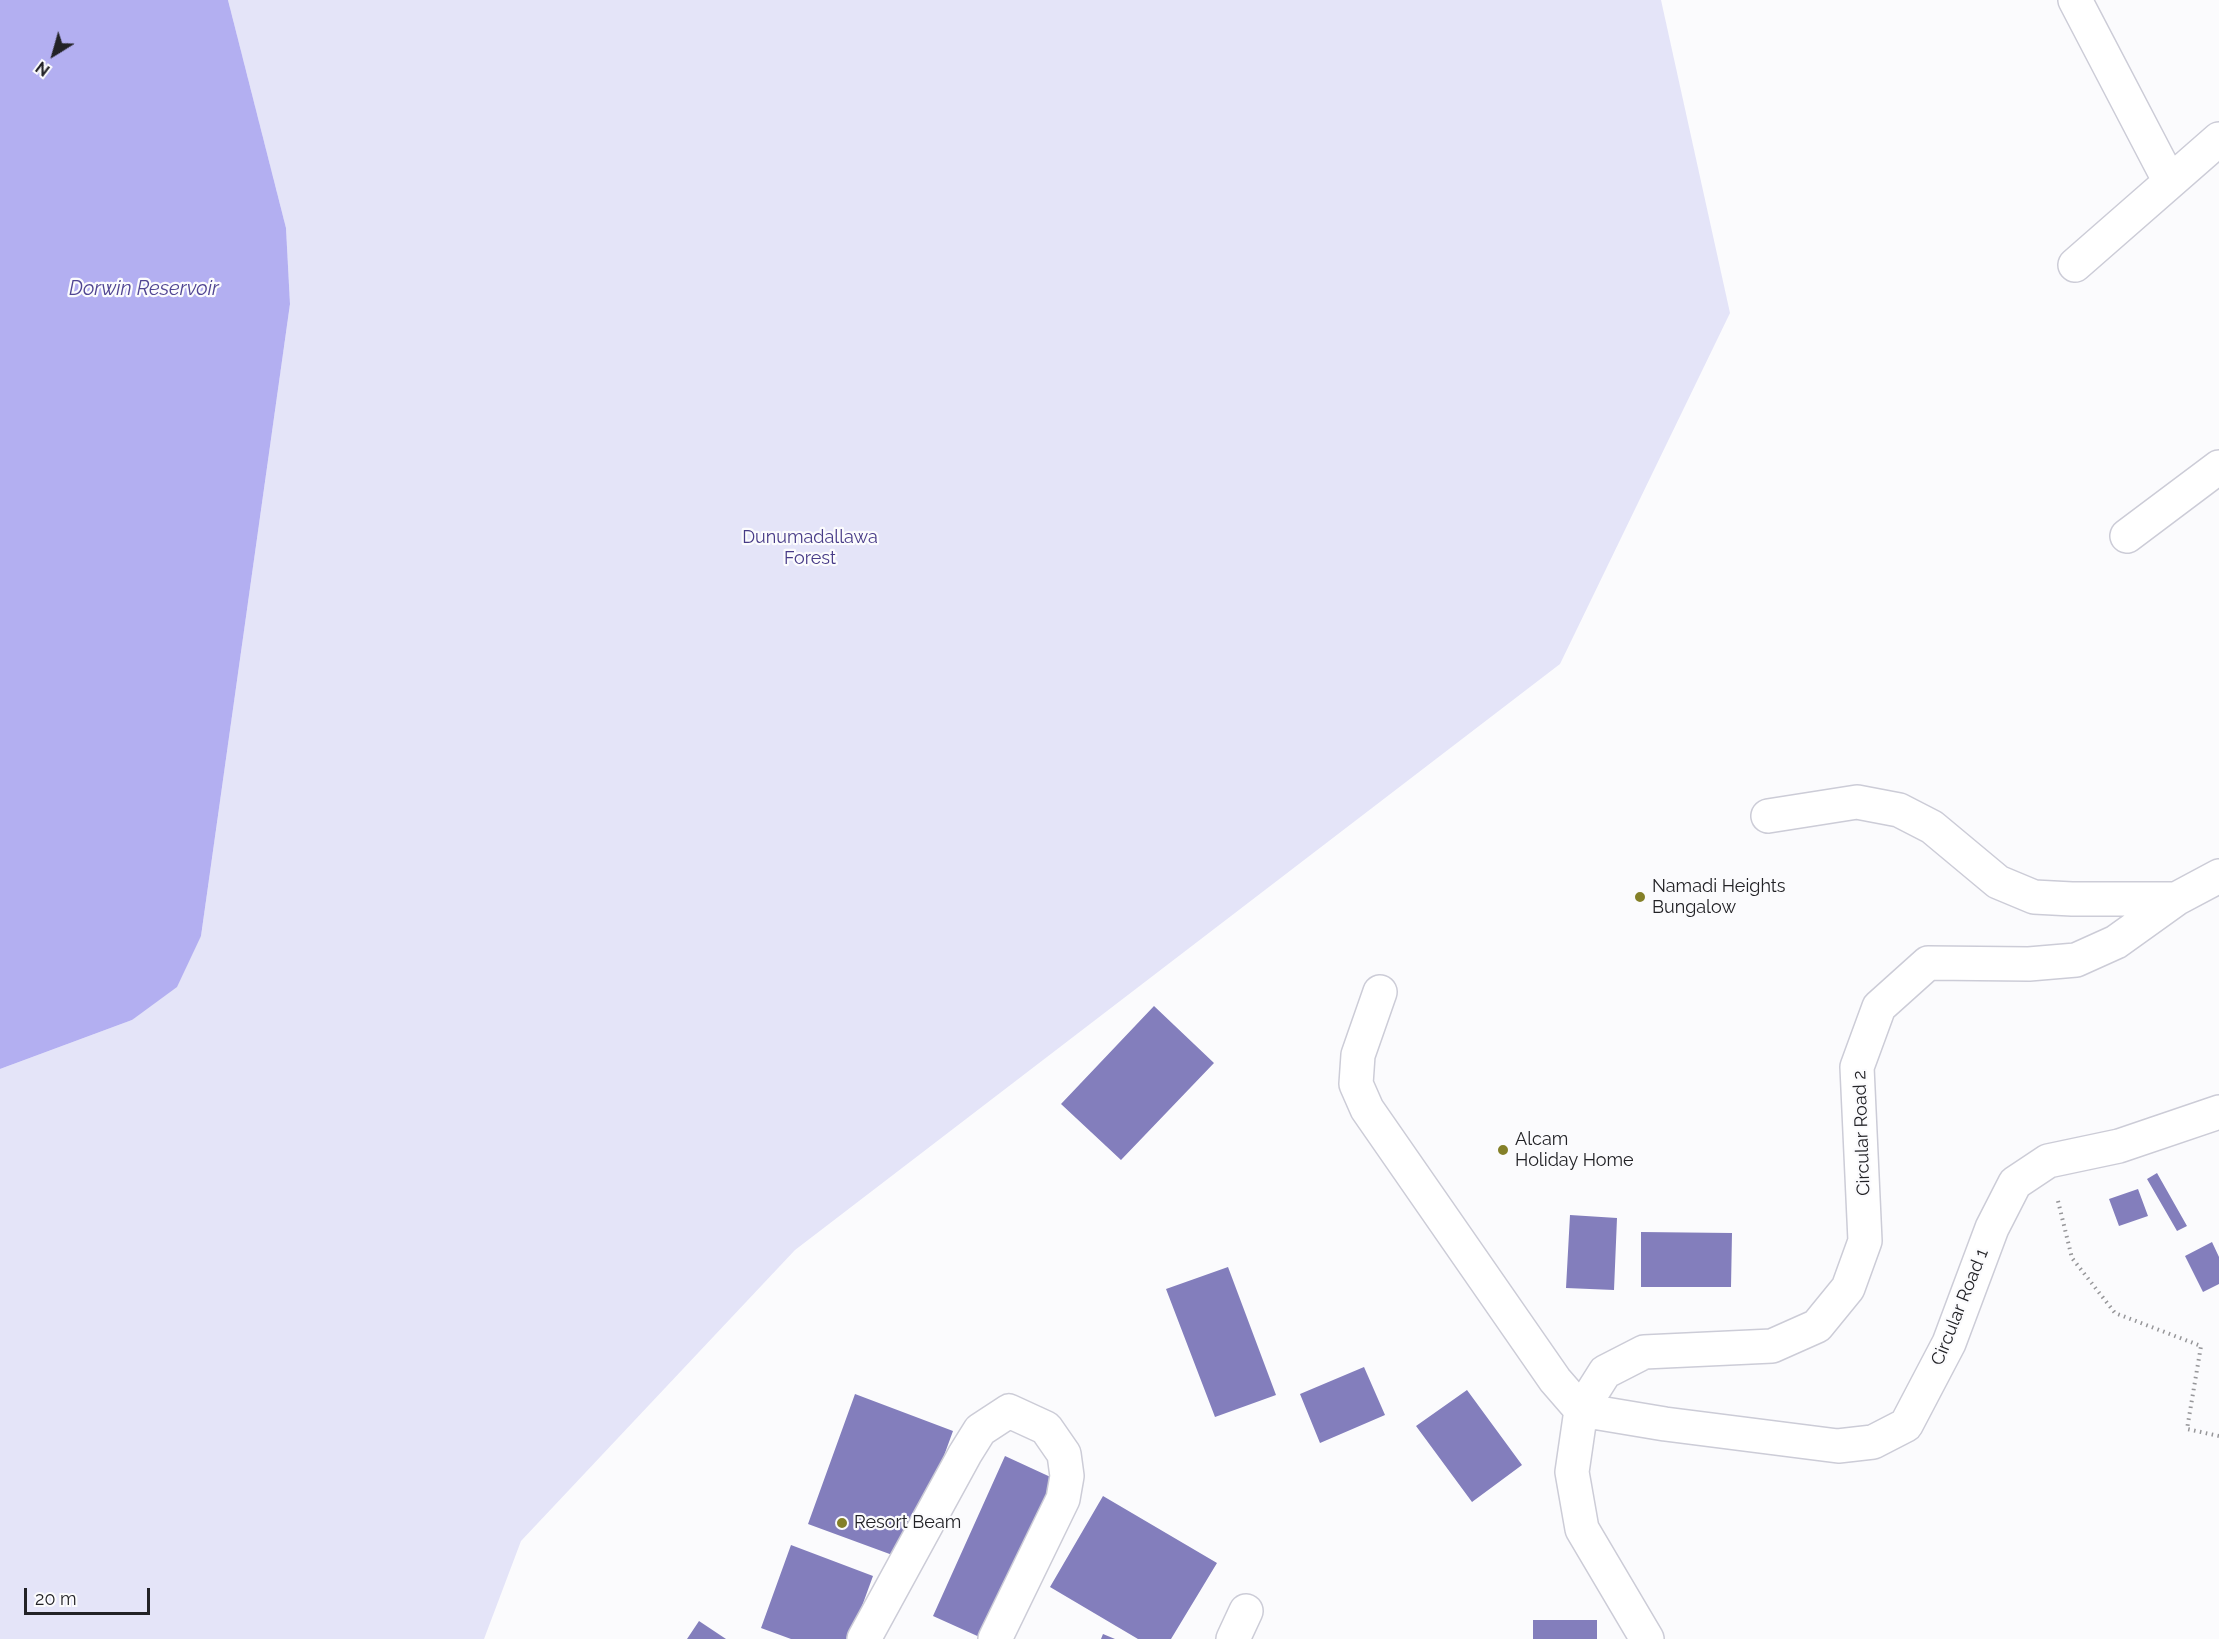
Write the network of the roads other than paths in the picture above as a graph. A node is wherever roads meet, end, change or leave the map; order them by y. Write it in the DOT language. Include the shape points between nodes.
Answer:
graph roads {
  1 [pos="2075,0"];
  2 [pos="2219,139"];
  3 [pos="2169,182"];
  4 [pos="2075,265"];
  5 [pos="2219,467"];
  6 [pos="2127,536"];
  7 [pos="1768,816"];
  8 [pos="2219,876"];
  9 [pos="2176,899"];
  10 [pos="1380,992"];
  11 [pos="2219,1112"];
  12 [pos="1581,1410"];
  13 [pos="864,1639"];
  14 [pos="994,1639"];
  15 [pos="1647,1639"];
  1 -- 3 [label="street"];
  2 -- 3 [label="street"];
  3 -- 4 [label="street"];
  5 -- 6 [label="street"];
  7 -- 9 [label="street" via="1857,802 1899,810 1932,827 1998,882 2034,897"];
  8 -- 9 [label="street, Circular Road 2"];
  9 -- 12 [label="street, Circular Road 2" via="2116,942 2076,960 2030,964 1928,963 1879,1007 1857,1067 1865,1241 1848,1288 1817,1326 1772,1346 1644,1352 1605,1372"];
  10 -- 12 [label="street" via="1358,1055 1356,1083 1367,1109 1555,1380"];
  11 -- 12 [label="street, Circular Road 1" via="2119,1146 2048,1161 2015,1183 1992,1228 1948,1343 1906,1425 1873,1442 1838,1446"];
  12 -- 15 [label="street" via="1572,1472 1582,1529"];
  13 -- 14 [label="street" via="980,1430 1009,1412 1046,1428 1065,1454 1067,1476 1063,1499"];
}
